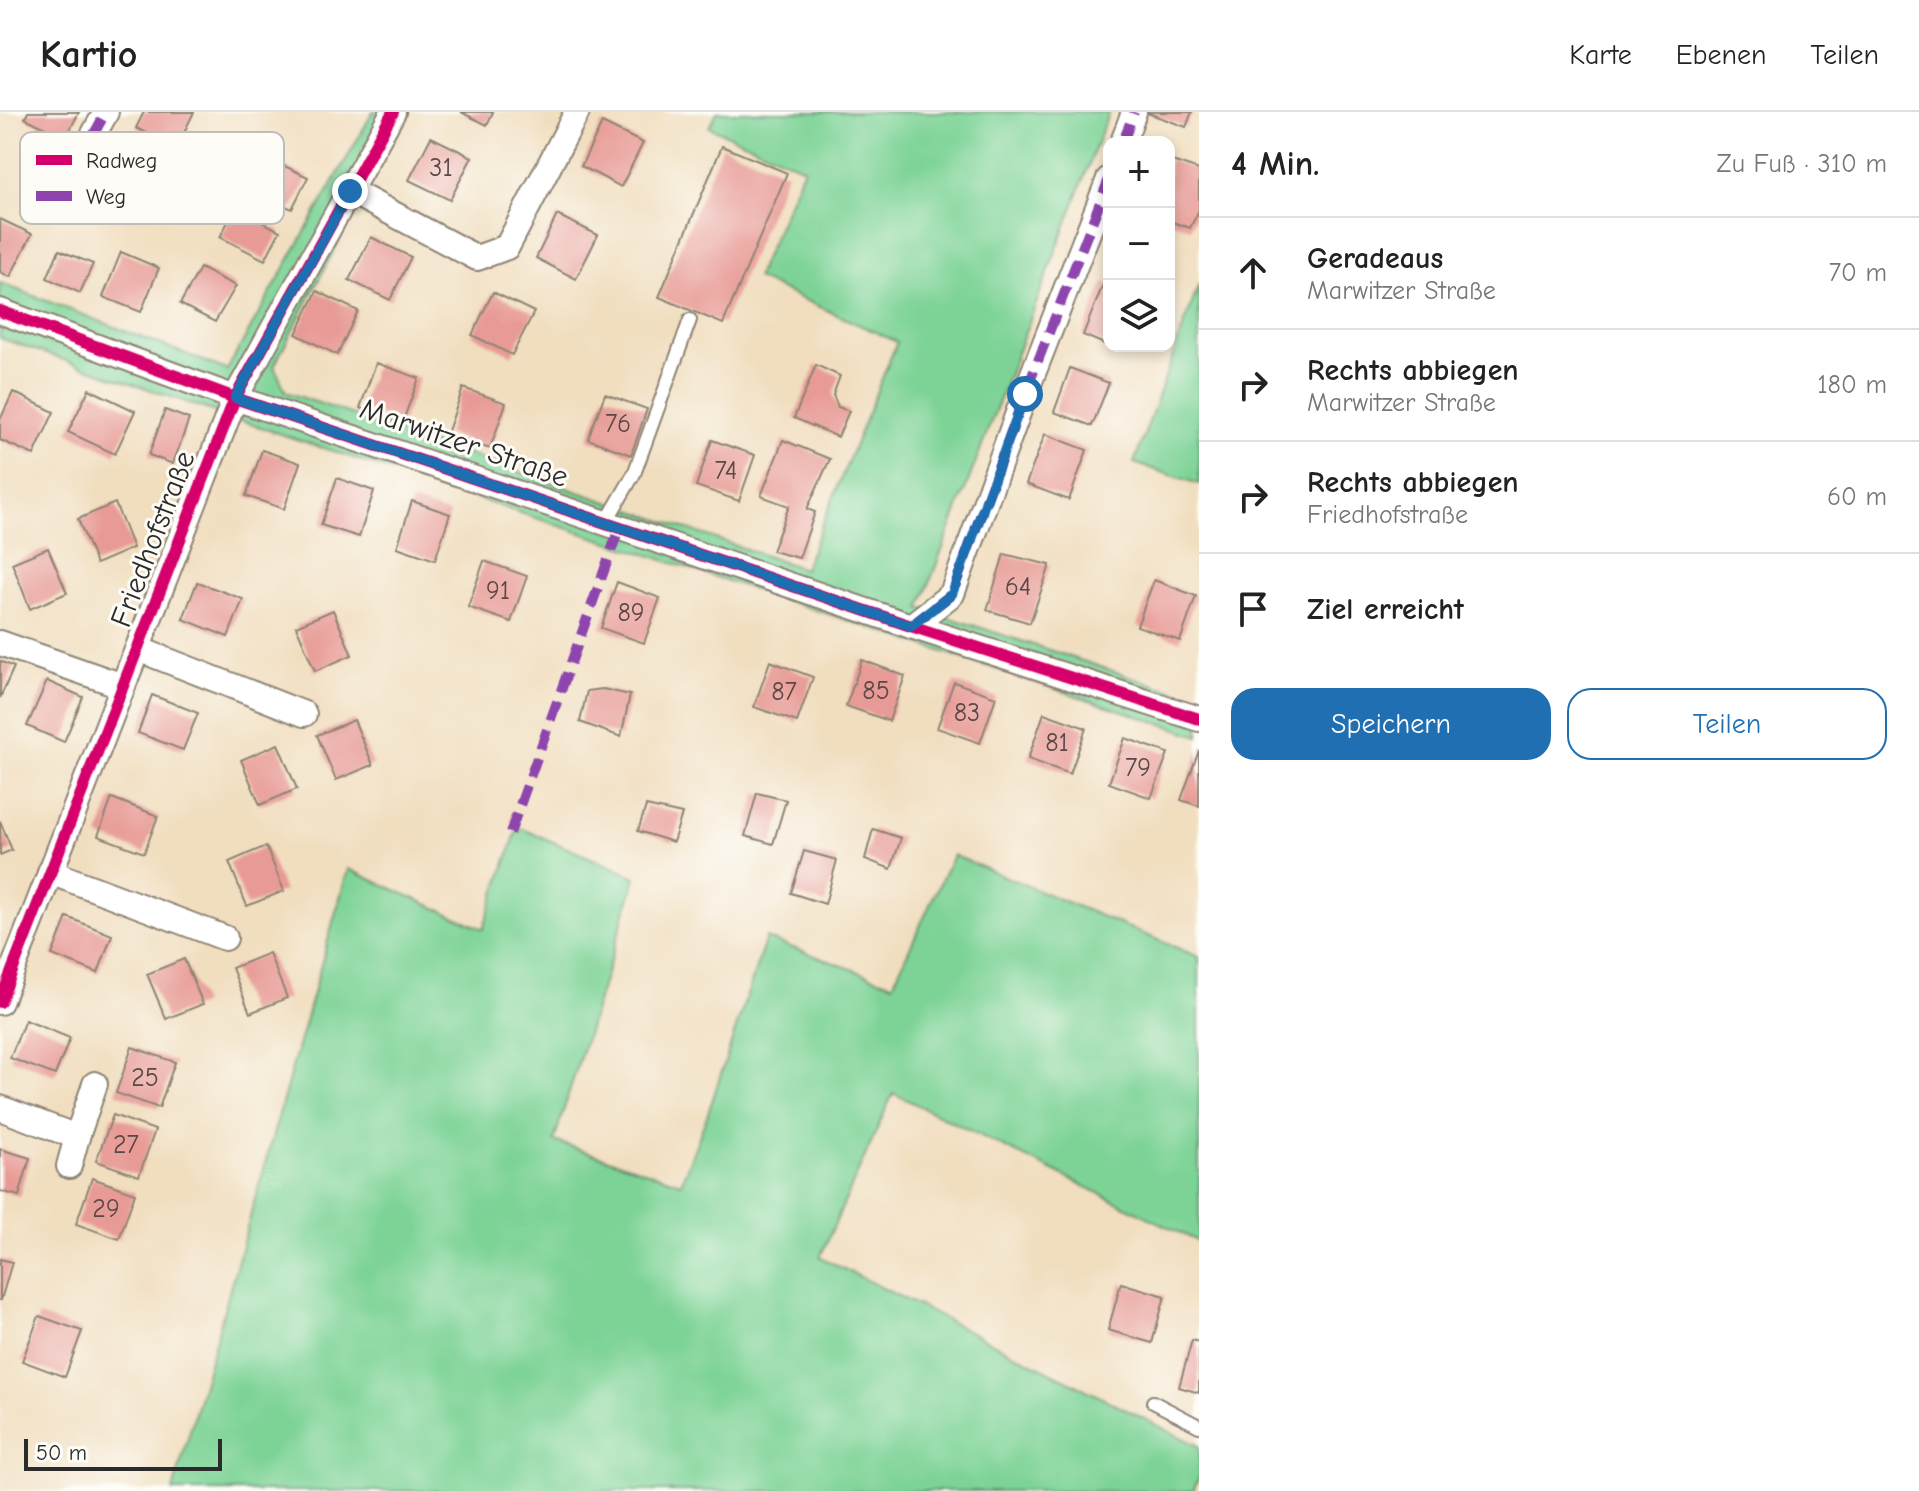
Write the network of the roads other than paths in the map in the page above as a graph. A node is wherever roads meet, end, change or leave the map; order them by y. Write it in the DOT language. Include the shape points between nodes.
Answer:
graph roads {
  1 [pos="106,112"];
  2 [pos="393,112"];
  3 [pos="577,112"];
  4 [pos="1134,112"];
  5 [pos="95,132"];
  6 [pos="1125,136"];
  7 [pos="350,191"];
  8 [pos="1103,194"];
  9 [pos="0,311"];
  10 [pos="690,320"];
  11 [pos="235,398"];
  12 [pos="605,524"];
  13 [pos="911,626"];
  14 [pos="0,643"];
  15 [pos="138,649"];
  16 [pos="123,686"];
  17 [pos="304,714"];
  18 [pos="1199,719"];
  19 [pos="50,872"];
  20 [pos="225,938"];
  21 [pos="7,964"];
  22 [pos="0,1002"];
  23 [pos="95,1084"];
  24 [pos="0,1108"];
  25 [pos="77,1137"];
  26 [pos="69,1166"];
  27 [pos="1153,1402"];
  28 [pos="1199,1426"];
  1 -- 5 [label="street"];
  2 -- 7 [label="street, Friedhofstraße"];
  3 -- 7 [label="street" via="507,247 477,258"];
  4 -- 6 [label="street"];
  7 -- 11 [label="street, Friedhofstraße"];
  8 -- 13 [label="street" via="952,594"];
  9 -- 11 [label="street, Marwitzer Straße"];
  10 -- 12 [label="lane" via="634,474"];
  11 -- 12 [label="street, Marwitzer Straße"];
  11 -- 15 [label="street, Friedhofstraße"];
  12 -- 13 [label="street, Marwitzer Straße"];
  13 -- 18 [label="street, Marwitzer Straße"];
  14 -- 16 [label="street"];
  15 -- 16 [label="street, Friedhofstraße"];
  15 -- 17 [label="street"];
  16 -- 19 [label="street, Friedhofstraße"];
  19 -- 20 [label="street"];
  19 -- 21 [label="street, Friedhofstraße"];
  21 -- 22 [label="street, Friedhofstraße"];
  23 -- 25 [label="street"];
  24 -- 25 [label="street"];
  25 -- 26 [label="street"];
  27 -- 28 [label="lane"];
}
